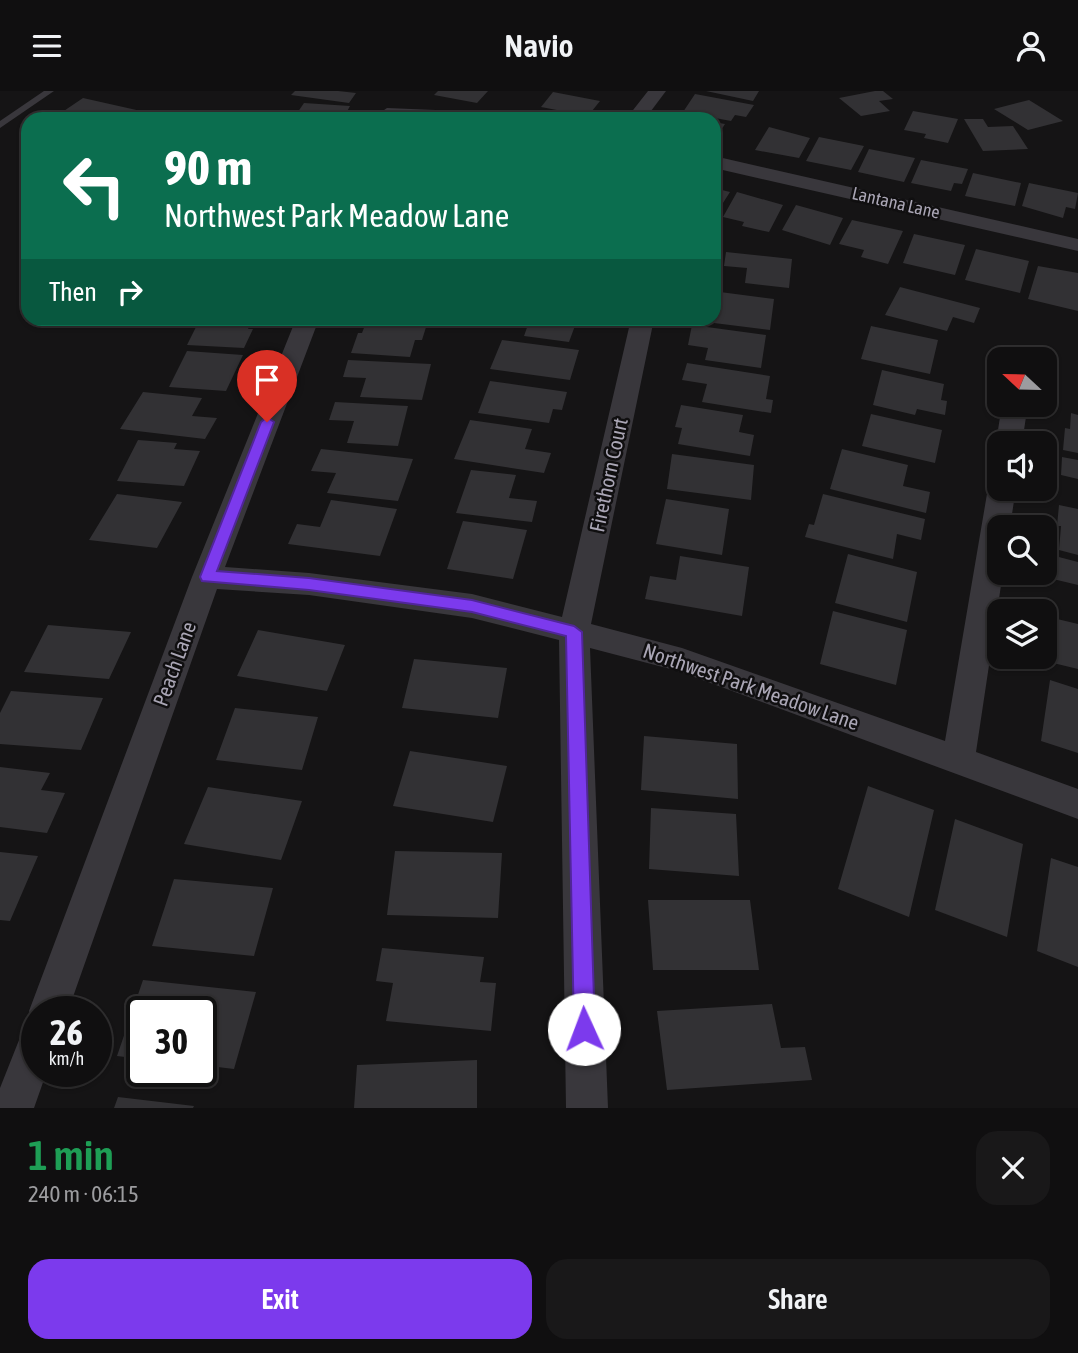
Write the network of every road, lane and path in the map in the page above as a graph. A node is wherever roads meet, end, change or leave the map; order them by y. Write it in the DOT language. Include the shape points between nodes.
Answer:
graph roads {
  1 [pos="50,91"];
  2 [pos="400,91"];
  3 [pos="657,91"];
  4 [pos="388,112"];
  5 [pos="640,112"];
  6 [pos="0,125"];
  7 [pos="721,164"];
  8 [pos="1078,245"];
  9 [pos="304,326"];
  10 [pos="641,326"];
  11 [pos="1000,501"];
  12 [pos="207,577"];
  13 [pos="574,632"];
  14 [pos="958,760"];
  15 [pos="1078,804"];
  16 [pos="53,996"];
  17 [pos="21,1087"];
  18 [pos="13,1108"];
  19 [pos="587,1108"];
  1 -- 6 [label="lane"];
  2 -- 4 [label="street"];
  3 -- 5 [label="street"];
  7 -- 8 [label="street, Lantana Lane"];
  9 -- 12 [label="street, Peach Lane"];
  10 -- 13 [label="street, Firethorn Court"];
  11 -- 14 [label="street"];
  12 -- 13 [label="street, Northwest Park Meadow Lane" via="309,584 472,606"];
  12 -- 16 [label="street, Peach Lane"];
  13 -- 14 [label="street, Northwest Park Meadow Lane" via="682,660"];
  13 -- 19 [label="street, Firethorn Court"];
  14 -- 15 [label="street, Northwest Park Meadow Lane"];
  17 -- 18 [label="street"];
}
